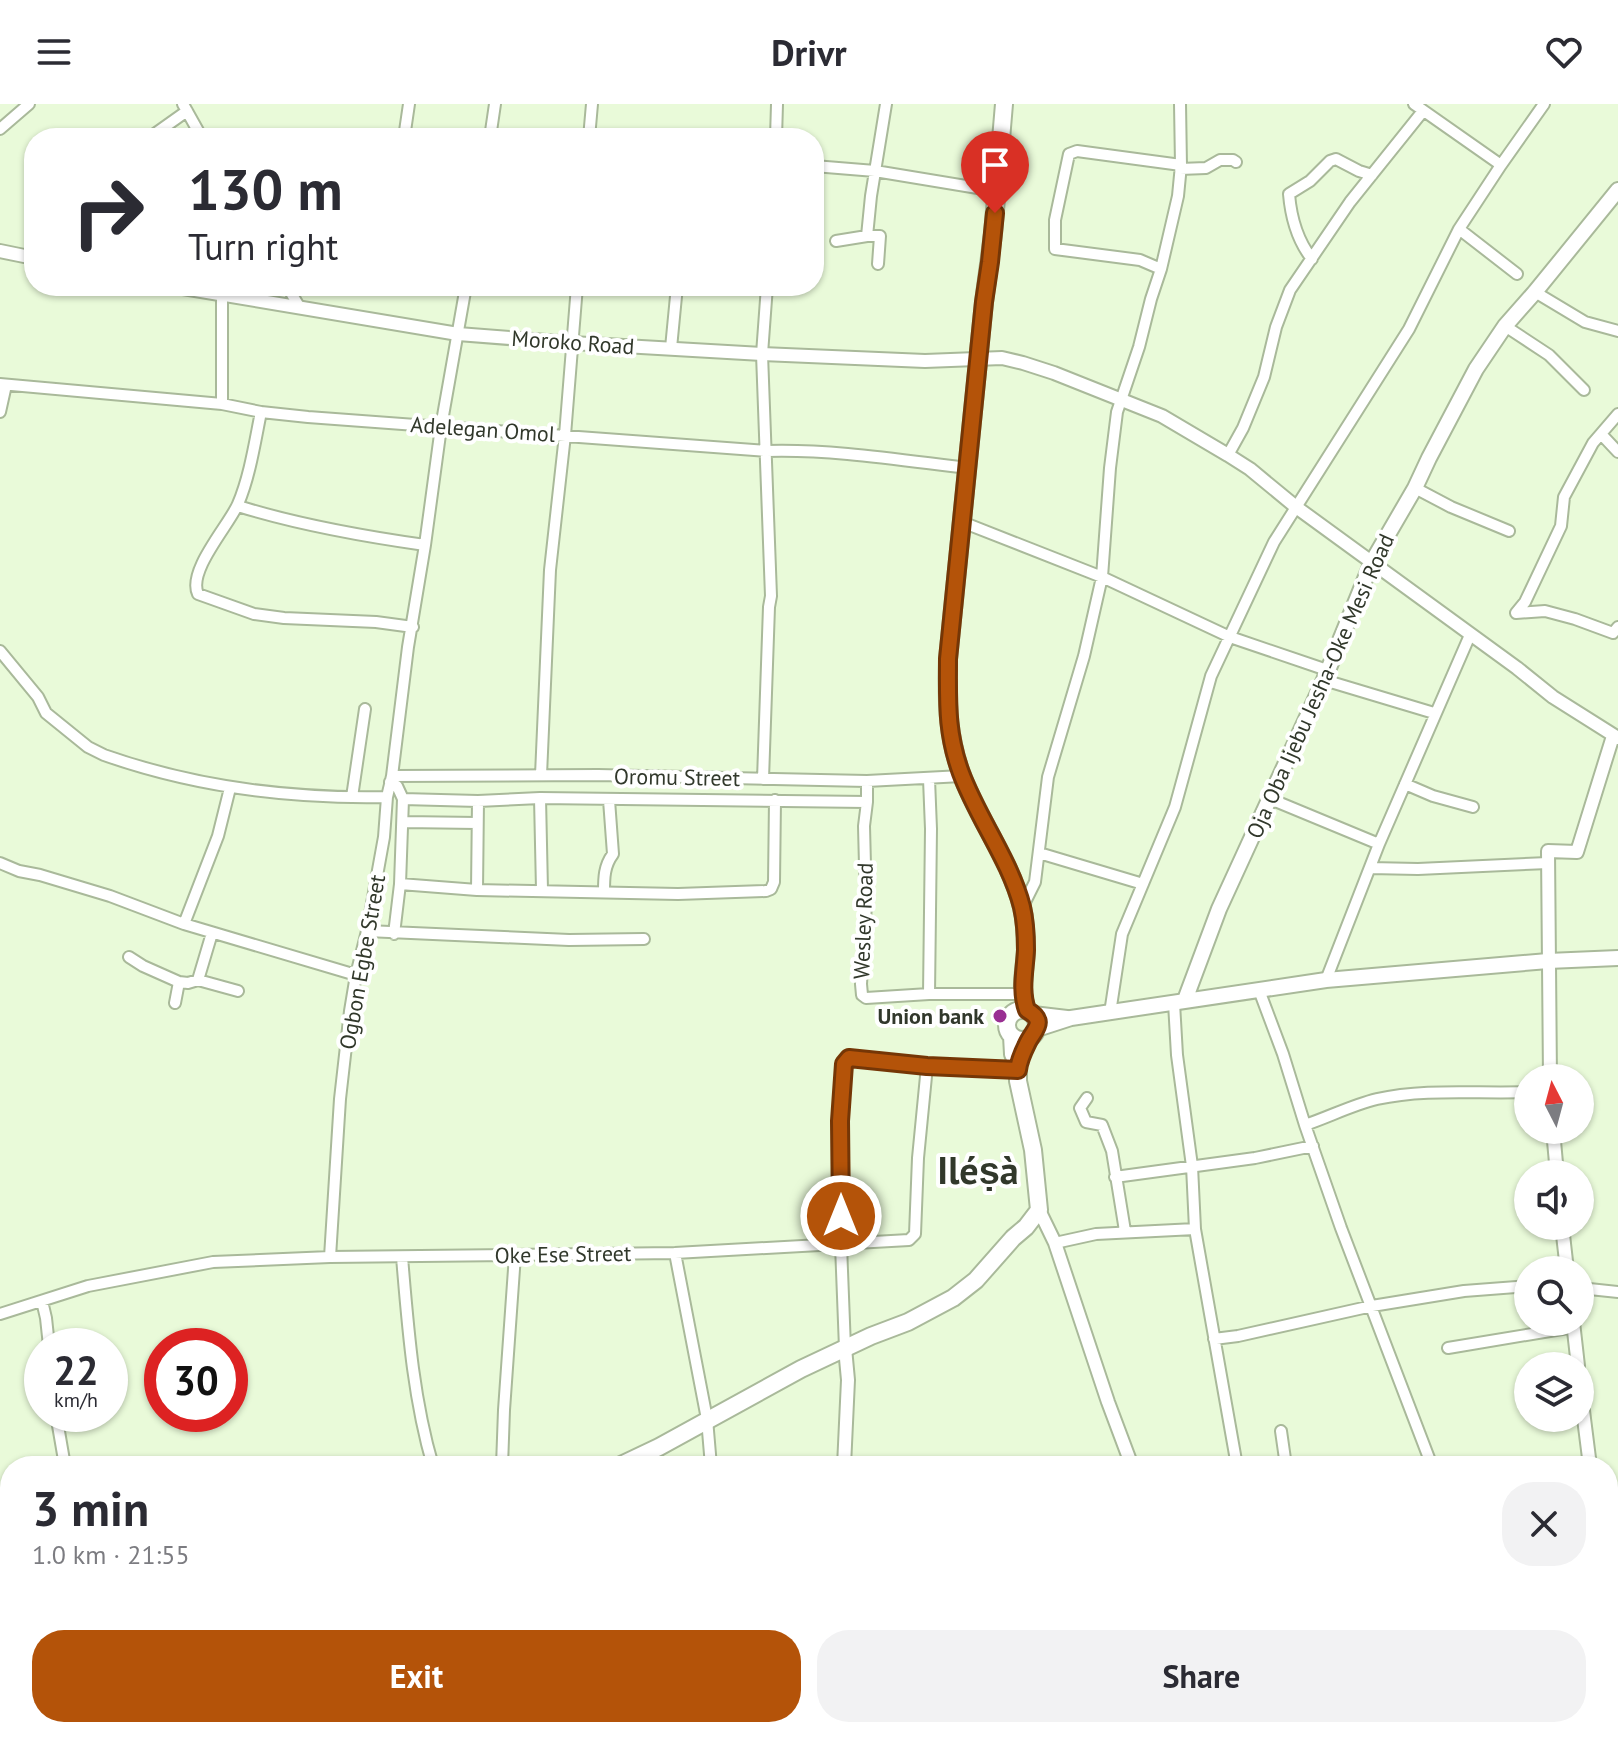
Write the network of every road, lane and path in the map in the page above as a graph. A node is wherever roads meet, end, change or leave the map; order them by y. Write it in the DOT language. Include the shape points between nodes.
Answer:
graph roads {
  1 [pos="29,104"];
  2 [pos="409,104"];
  3 [pos="495,104"];
  4 [pos="592,104"];
  5 [pos="777,104"];
  6 [pos="886,104"];
  7 [pos="1004,104"];
  8 [pos="1180,104"];
  9 [pos="1544,104"];
  10 [pos="185,107"];
  11 [pos="1418,108"];
  12 [pos="161,128"];
  13 [pos="197,128"];
  14 [pos="405,128"];
  15 [pos="491,128"];
  16 [pos="590,128"];
  17 [pos="776,128"];
  18 [pos="0,129"];
  19 [pos="1236,162"];
  20 [pos="1501,165"];
  21 [pos="824,167"];
  22 [pos="1181,167"];
  23 [pos="875,171"];
  24 [pos="1372,175"];
  25 [pos="1618,190"];
  26 [pos="996,191"];
  27 [pos="1459,229"];
  28 [pos="867,236"];
  29 [pos="836,241"];
  30 [pos="0,251"];
  31 [pos="24,256"];
  32 [pos="1312,259"];
  33 [pos="878,264"];
  34 [pos="1161,269"];
  35 [pos="1517,274"];
  36 [pos="1535,292"];
  37 [pos="222,296"];
  38 [pos="293,296"];
  39 [pos="464,296"];
  40 [pos="576,296"];
  41 [pos="676,296"];
  42 [pos="766,296"];
  43 [pos="300,308"];
  44 [pos="1505,326"];
  45 [pos="1618,331"];
  46 [pos="458,334"];
  47 [pos="572,343"];
  48 [pos="671,348"];
  49 [pos="762,354"];
  50 [pos="979,359"];
  51 [pos="3,384"];
  52 [pos="1584,390"];
  53 [pos="1121,399"];
  54 [pos="222,404"];
  55 [pos="0,412"];
  56 [pos="261,412"];
  57 [pos="1618,414"];
  58 [pos="441,427"];
  59 [pos="565,435"];
  60 [pos="1602,435"];
  61 [pos="766,451"];
  62 [pos="1618,452"];
  63 [pos="1228,455"];
  64 [pos="967,468"];
  65 [pos="1415,488"];
  66 [pos="238,506"];
  67 [pos="1296,507"];
  68 [pos="962,522"];
  69 [pos="1509,531"];
  70 [pos="425,545"];
  71 [pos="1372,562"];
  72 [pos="1102,577"];
  73 [pos="413,627"];
  74 [pos="1618,627"];
  75 [pos="1470,635"];
  76 [pos="1230,637"];
  77 [pos="0,651"];
  78 [pos="1325,675"];
  79 [pos="365,709"];
  80 [pos="1434,713"];
  81 [pos="1616,737"];
  82 [pos="541,775"];
  83 [pos="962,776"];
  84 [pos="391,779"];
  85 [pos="763,779"];
  86 [pos="929,779"];
  87 [pos="867,781"];
  88 [pos="1405,784"];
  89 [pos="230,788"];
  90 [pos="352,797"];
  91 [pos="387,797"];
  92 [pos="540,798"];
  93 [pos="1268,798"];
  94 [pos="403,799"];
  95 [pos="609,800"];
  96 [pos="775,800"];
  97 [pos="478,801"];
  98 [pos="867,802"];
  99 [pos="1473,807"];
  100 [pos="404,822"];
  101 [pos="477,823"];
  102 [pos="1379,844"];
  103 [pos="1039,853"];
  104 [pos="0,863"];
  105 [pos="1548,863"];
  106 [pos="1370,868"];
  107 [pos="400,884"];
  108 [pos="1143,884"];
  109 [pos="477,890"];
  110 [pos="542,890"];
  111 [pos="604,892"];
  112 [pos="1022,908"];
  113 [pos="184,924"];
  114 [pos="367,931"];
  115 [pos="212,933"];
  116 [pos="394,934"];
  117 [pos="644,939"];
  118 [pos="129,957"];
  119 [pos="1618,958"];
  120 [pos="1548,961"];
  121 [pos="356,975"];
  122 [pos="198,980"];
  123 [pos="1326,980"];
  124 [pos="179,982"];
  125 [pos="1259,990"];
  126 [pos="238,991"];
  127 [pos="929,994"];
  128 [pos="1180,1002"];
  129 [pos="175,1003"];
  130 [pos="1110,1013"];
  131 [pos="1027,1017"];
  132 [pos="1550,1064"];
  133 [pos="927,1066"];
  134 [pos="1018,1068"];
  135 [pos="1514,1092"];
  136 [pos="1087,1098"];
  137 [pos="1305,1125"];
  138 [pos="1313,1146"];
  139 [pos="1192,1166"];
  140 [pos="1115,1177"];
  141 [pos="1039,1210"];
  142 [pos="1195,1229"];
  143 [pos="1125,1231"];
  144 [pos="1055,1243"];
  145 [pos="841,1245"];
  146 [pos="675,1253"];
  147 [pos="515,1255"];
  148 [pos="330,1257"];
  149 [pos="402,1257"];
  150 [pos="1514,1287"];
  151 [pos="1594,1289"];
  152 [pos="1618,1292"];
  153 [pos="42,1301"];
  154 [pos="1372,1306"];
  155 [pos="0,1314"];
  156 [pos="47,1328"];
  157 [pos="1514,1336"];
  158 [pos="1214,1339"];
  159 [pos="845,1348"];
  160 [pos="1448,1348"];
  161 [pos="707,1419"];
  162 [pos="1281,1431"];
  163 [pos="59,1432"];
  164 [pos="1586,1432"];
  165 [pos="63,1456"];
  166 [pos="430,1456"];
  167 [pos="502,1456"];
  168 [pos="640,1456"];
  169 [pos="710,1456"];
  170 [pos="844,1456"];
  171 [pos="1128,1456"];
  172 [pos="1235,1456"];
  173 [pos="1285,1456"];
  174 [pos="1428,1456"];
  175 [pos="1589,1456"];
  1 -- 18 [label="street"];
  2 -- 14 [label="street"];
  3 -- 15 [label="street"];
  4 -- 16 [label="street"];
  5 -- 17 [label="street"];
  6 -- 23 [label="street"];
  7 -- 26 [label="main road"];
  8 -- 22 [label="street"];
  9 -- 20 [label="street"];
  10 -- 12 [label="street"];
  10 -- 13 [label="street"];
  11 -- 20 [label="street"];
  11 -- 24 [label="street"];
  19 -- 22 [label="street"];
  20 -- 27 [label="street"];
  21 -- 23 [label="street"];
  22 -- 34 [label="street"];
  22 -- 34 [label="street" via="1072,152 1055,220 1055,249 1140,260"];
  23 -- 26 [label="street"];
  23 -- 28 [label="street"];
  24 -- 32 [label="street"];
  24 -- 32 [label="street" via="1336,159 1291,192 1297,232"];
  25 -- 36 [label="main road, Oja Oba Ijebu Jesha-Oke Mesi Road"];
  26 -- 50 [label="main road"];
  27 -- 35 [label="street"];
  27 -- 67 [label="street" via="1409,329"];
  28 -- 29 [label="street"];
  28 -- 33 [label="street" via="880,236"];
  30 -- 31 [label="street"];
  32 -- 63 [label="street" via="1290,290 1264,377"];
  34 -- 53 [label="street"];
  36 -- 44 [label="main road, Oja Oba Ijebu Jesha-Oke Mesi Road"];
  36 -- 45 [label="street" via="1585,322"];
  37 -- 43 [label="street, Moroko Road"];
  37 -- 54 [label="street"];
  38 -- 43 [label="street"];
  39 -- 46 [label="street"];
  40 -- 47 [label="street"];
  41 -- 48 [label="street"];
  42 -- 49 [label="street"];
  43 -- 46 [label="street, Moroko Road"];
  44 -- 52 [label="street" via="1549,355"];
  44 -- 65 [label="main road, Oja Oba Ijebu Jesha-Oke Mesi Road" via="1476,369"];
  46 -- 47 [label="street, Moroko Road"];
  46 -- 58 [label="street"];
  47 -- 48 [label="street, Moroko Road"];
  47 -- 59 [label="street"];
  48 -- 49 [label="street, Moroko Road"];
  49 -- 50 [label="street, Moroko Road"];
  49 -- 61 [label="street"];
  50 -- 53 [label="street, Moroko Road" via="1023,363"];
  50 -- 64 [label="main road"];
  51 -- 54 [label="street, Adelegan Omol"];
  51 -- 55 [label="street"];
  53 -- 63 [label="street, Moroko Road"];
  53 -- 72 [label="street" via="1114,424"];
  54 -- 56 [label="street, Adelegan Omol"];
  56 -- 58 [label="street, Adelegan Omol"];
  56 -- 66 [label="street"];
  57 -- 60 [label="street"];
  58 -- 59 [label="street, Adelegan Omol"];
  58 -- 70 [label="street"];
  59 -- 61 [label="street, Adelegan Omol"];
  59 -- 82 [label="street" via="550,570"];
  60 -- 62 [label="street"];
  60 -- 74 [label="street" via="1564,497 1561,526 1516,613 1545,611 1613,633"];
  61 -- 64 [label="street, Adelegan Omol" via="832,452"];
  61 -- 85 [label="street" via="770,602"];
  63 -- 67 [label="street, Moroko Road"];
  64 -- 68 [label="main road"];
  65 -- 69 [label="street"];
  65 -- 71 [label="main road, Oja Oba Ijebu Jesha-Oke Mesi Road"];
  66 -- 70 [label="street" via="298,523"];
  66 -- 73 [label="street" via="215,539 195,583 198,594 254,614"];
  67 -- 71 [label="street, Moroko Road"];
  67 -- 76 [label="street"];
  68 -- 72 [label="street"];
  68 -- 83 [label="main road" via="948,719"];
  70 -- 73 [label="street"];
  71 -- 75 [label="street, Moroko Road"];
  71 -- 78 [label="main road, Oja Oba Ijebu Jesha-Oke Mesi Road"];
  72 -- 76 [label="street"];
  72 -- 103 [label="street" via="1048,777"];
  73 -- 84 [label="street, Ogbon Egbe Street"];
  75 -- 80 [label="street"];
  75 -- 81 [label="street, Moroko Road"];
  76 -- 78 [label="street"];
  76 -- 108 [label="street" via="1211,676 1175,807"];
  77 -- 89 [label="street" via="46,713 88,747"];
  78 -- 80 [label="street"];
  78 -- 93 [label="main road, Oja Oba Ijebu Jesha-Oke Mesi Road"];
  79 -- 90 [label="street"];
  80 -- 88 [label="street"];
  81 -- 105 [label="street" via="1577,852 1548,851"];
  82 -- 84 [label="street, Oromu Street"];
  82 -- 85 [label="street, Oromu Street"];
  83 -- 86 [label="street, Oromu Street"];
  83 -- 112 [label="main road"];
  84 -- 91 [label="street, Ogbon Egbe Street"];
  84 -- 94 [label="street"];
  85 -- 87 [label="street, Oromu Street"];
  86 -- 87 [label="street, Oromu Street"];
  86 -- 127 [label="street"];
  87 -- 98 [label="street, Wesley Road"];
  88 -- 99 [label="street"];
  88 -- 102 [label="street"];
  89 -- 90 [label="street"];
  89 -- 113 [label="street" via="218,836"];
  90 -- 91 [label="street"];
  91 -- 114 [label="street, Ogbon Egbe Street"];
  92 -- 95 [label="street"];
  92 -- 97 [label="street"];
  92 -- 110 [label="street"];
  93 -- 102 [label="street"];
  93 -- 128 [label="main road, Oja Oba Ijebu Jesha-Oke Mesi Road"];
  94 -- 97 [label="street"];
  94 -- 100 [label="street"];
  95 -- 96 [label="street"];
  95 -- 111 [label="street" via="613,854 604,873"];
  96 -- 98 [label="street"];
  96 -- 111 [label="street" via="771,889 724,894"];
  97 -- 101 [label="street"];
  98 -- 127 [label="street, Wesley Road" via="862,995"];
  100 -- 101 [label="street"];
  100 -- 107 [label="street"];
  101 -- 109 [label="street"];
  102 -- 106 [label="street"];
  103 -- 108 [label="street"];
  103 -- 112 [label="street" via="1035,882"];
  104 -- 113 [label="street"];
  105 -- 106 [label="street"];
  105 -- 120 [label="street"];
  106 -- 123 [label="street"];
  107 -- 109 [label="street"];
  107 -- 116 [label="street"];
  108 -- 130 [label="street" via="1122,934"];
  109 -- 110 [label="street"];
  110 -- 111 [label="street"];
  112 -- 131 [label="main road"];
  113 -- 115 [label="street"];
  114 -- 116 [label="street"];
  114 -- 121 [label="street, Ogbon Egbe Street"];
  115 -- 121 [label="street"];
  115 -- 122 [label="street"];
  116 -- 117 [label="street"];
  118 -- 124 [label="street"];
  119 -- 120 [label="main road"];
  120 -- 123 [label="main road"];
  120 -- 132 [label="street"];
  121 -- 148 [label="street, Ogbon Egbe Street" via="340,1099"];
  122 -- 124 [label="street"];
  122 -- 126 [label="street"];
  123 -- 125 [label="main road"];
  124 -- 129 [label="street"];
  125 -- 128 [label="main road"];
  125 -- 137 [label="street"];
  127 -- 131 [label="street, Wesley Road"];
  128 -- 130 [label="main road"];
  128 -- 139 [label="street" via="1177,1055"];
  130 -- 131 [label="main road"];
  131 -- 134 [label="main road"];
  131 -- 134 [label="main road" via="1008,1018"];
  133 -- 134 [label="street"];
  133 -- 145 [label="street, Oke Ese Street" via="915,1234 909,1240"];
  133 -- 145 [label="street" via="849,1058 844,1064"];
  134 -- 141 [label="main road"];
  135 -- 137 [label="street" via="1393,1096"];
  136 -- 140 [label="street" via="1080,1108 1086,1122 1106,1131"];
  137 -- 138 [label="street"];
  138 -- 139 [label="street"];
  138 -- 154 [label="street"];
  139 -- 140 [label="street"];
  139 -- 142 [label="street"];
  140 -- 143 [label="street"];
  141 -- 144 [label="street"];
  141 -- 159 [label="main road" via="953,1298"];
  142 -- 143 [label="street"];
  142 -- 158 [label="street"];
  143 -- 144 [label="street"];
  144 -- 171 [label="street"];
  145 -- 146 [label="street, Oke Ese Street"];
  145 -- 159 [label="street"];
  146 -- 147 [label="street, Oke Ese Street"];
  146 -- 161 [label="street"];
  147 -- 149 [label="street, Oke Ese Street"];
  147 -- 167 [label="street"];
  148 -- 149 [label="street, Oke Ese Street"];
  148 -- 153 [label="street, Oke Ese Street" via="213,1262 88,1286"];
  149 -- 166 [label="street" via="409,1348"];
  150 -- 154 [label="street"];
  151 -- 152 [label="street"];
  153 -- 155 [label="street"];
  153 -- 156 [label="street"];
  154 -- 158 [label="street"];
  154 -- 174 [label="street"];
  157 -- 160 [label="street"];
  158 -- 172 [label="street"];
  159 -- 161 [label="main road"];
  159 -- 170 [label="street"];
  161 -- 168 [label="main road"];
  161 -- 169 [label="street"];
  162 -- 173 [label="street"];
  163 -- 165 [label="street"];
  164 -- 175 [label="street"];
}
